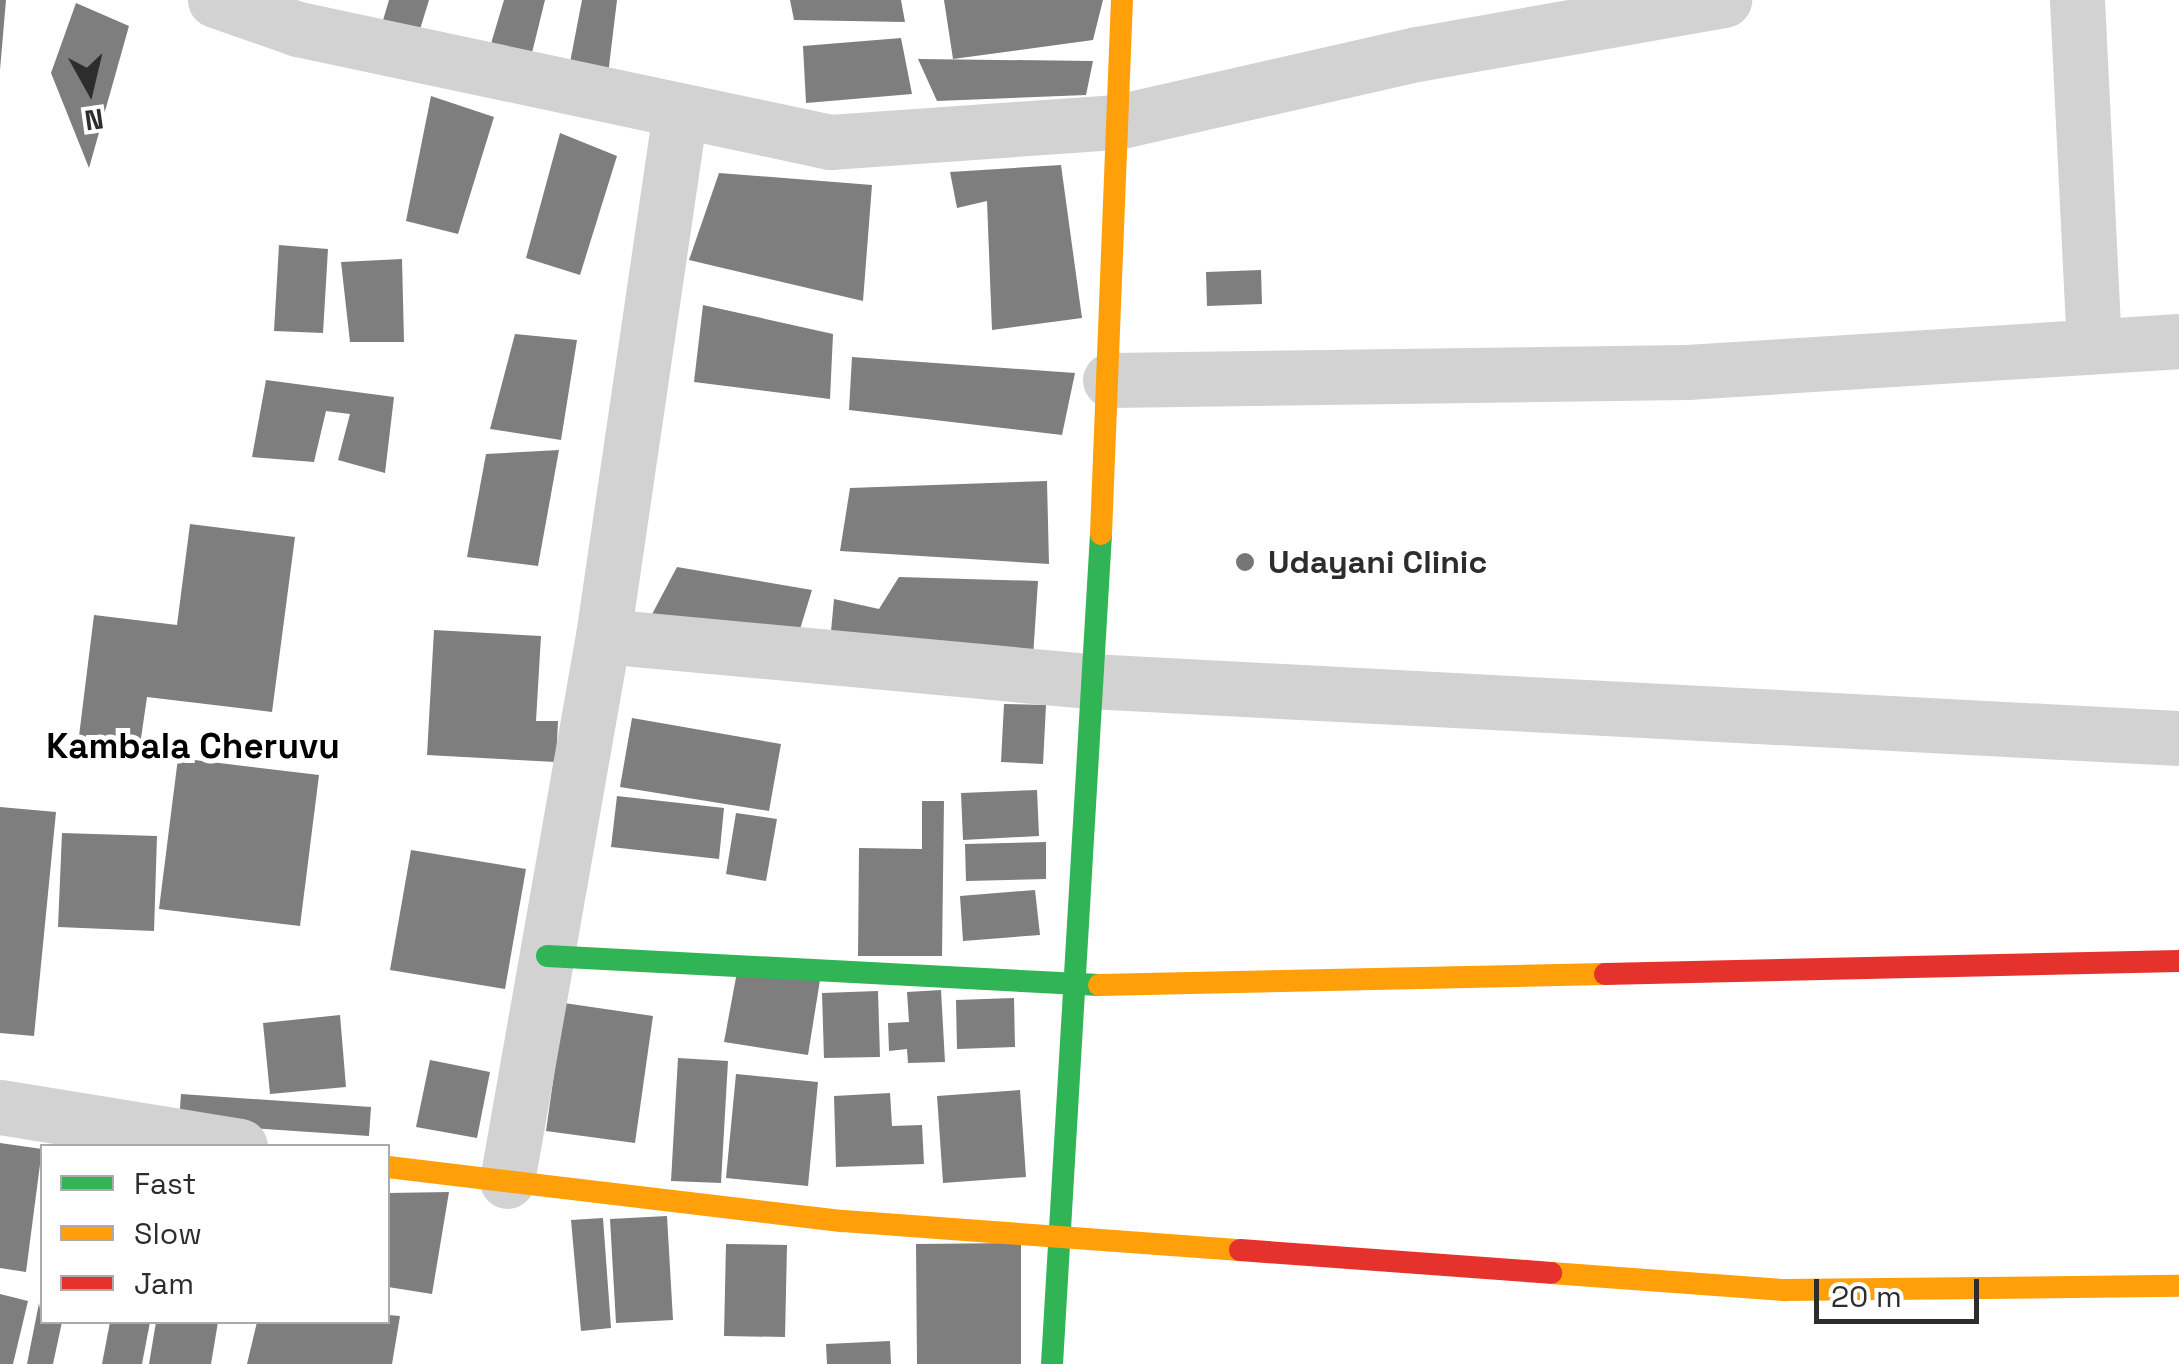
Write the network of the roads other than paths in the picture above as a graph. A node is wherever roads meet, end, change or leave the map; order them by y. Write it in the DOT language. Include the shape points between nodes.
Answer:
graph roads {
  1 [pos="215,0"];
  2 [pos="1122,0"];
  3 [pos="1724,0"];
  4 [pos="2077,0"];
  5 [pos="680,112"];
  6 [pos="1117,122"];
  7 [pos="2179,341"];
  8 [pos="2094,344"];
  9 [pos="1110,380"];
  10 [pos="603,636"];
  11 [pos="1090,681"];
  12 [pos="2179,738"];
  13 [pos="547,956"];
  14 [pos="2179,960"];
  15 [pos="1069,986"];
  16 [pos="0,1107"];
  17 [pos="228,1144"];
  18 [pos="390,1167"];
  19 [pos="507,1181"];
  20 [pos="1058,1236"];
  21 [pos="2179,1286"];
  22 [pos="1052,1364"];
  1 -- 5 [label="street" via="298,28"];
  2 -- 6 [label="street"];
  3 -- 6 [label="street" via="1417,54"];
  4 -- 8 [label="street"];
  5 -- 6 [label="street" via="830,142"];
  5 -- 10 [label="street"];
  6 -- 9 [label="street"];
  7 -- 8 [label="street"];
  8 -- 9 [label="street" via="1688,372"];
  9 -- 11 [label="street"];
  10 -- 11 [label="street"];
  10 -- 13 [label="street"];
  11 -- 12 [label="street"];
  11 -- 15 [label="street"];
  13 -- 15 [label="street"];
  13 -- 19 [label="street"];
  14 -- 15 [label="street"];
  15 -- 20 [label="street"];
  16 -- 17 [label="street"];
  18 -- 19 [label="street"];
  19 -- 20 [label="street"];
  20 -- 21 [label="street" via="1784,1290"];
  20 -- 22 [label="street"];
}
